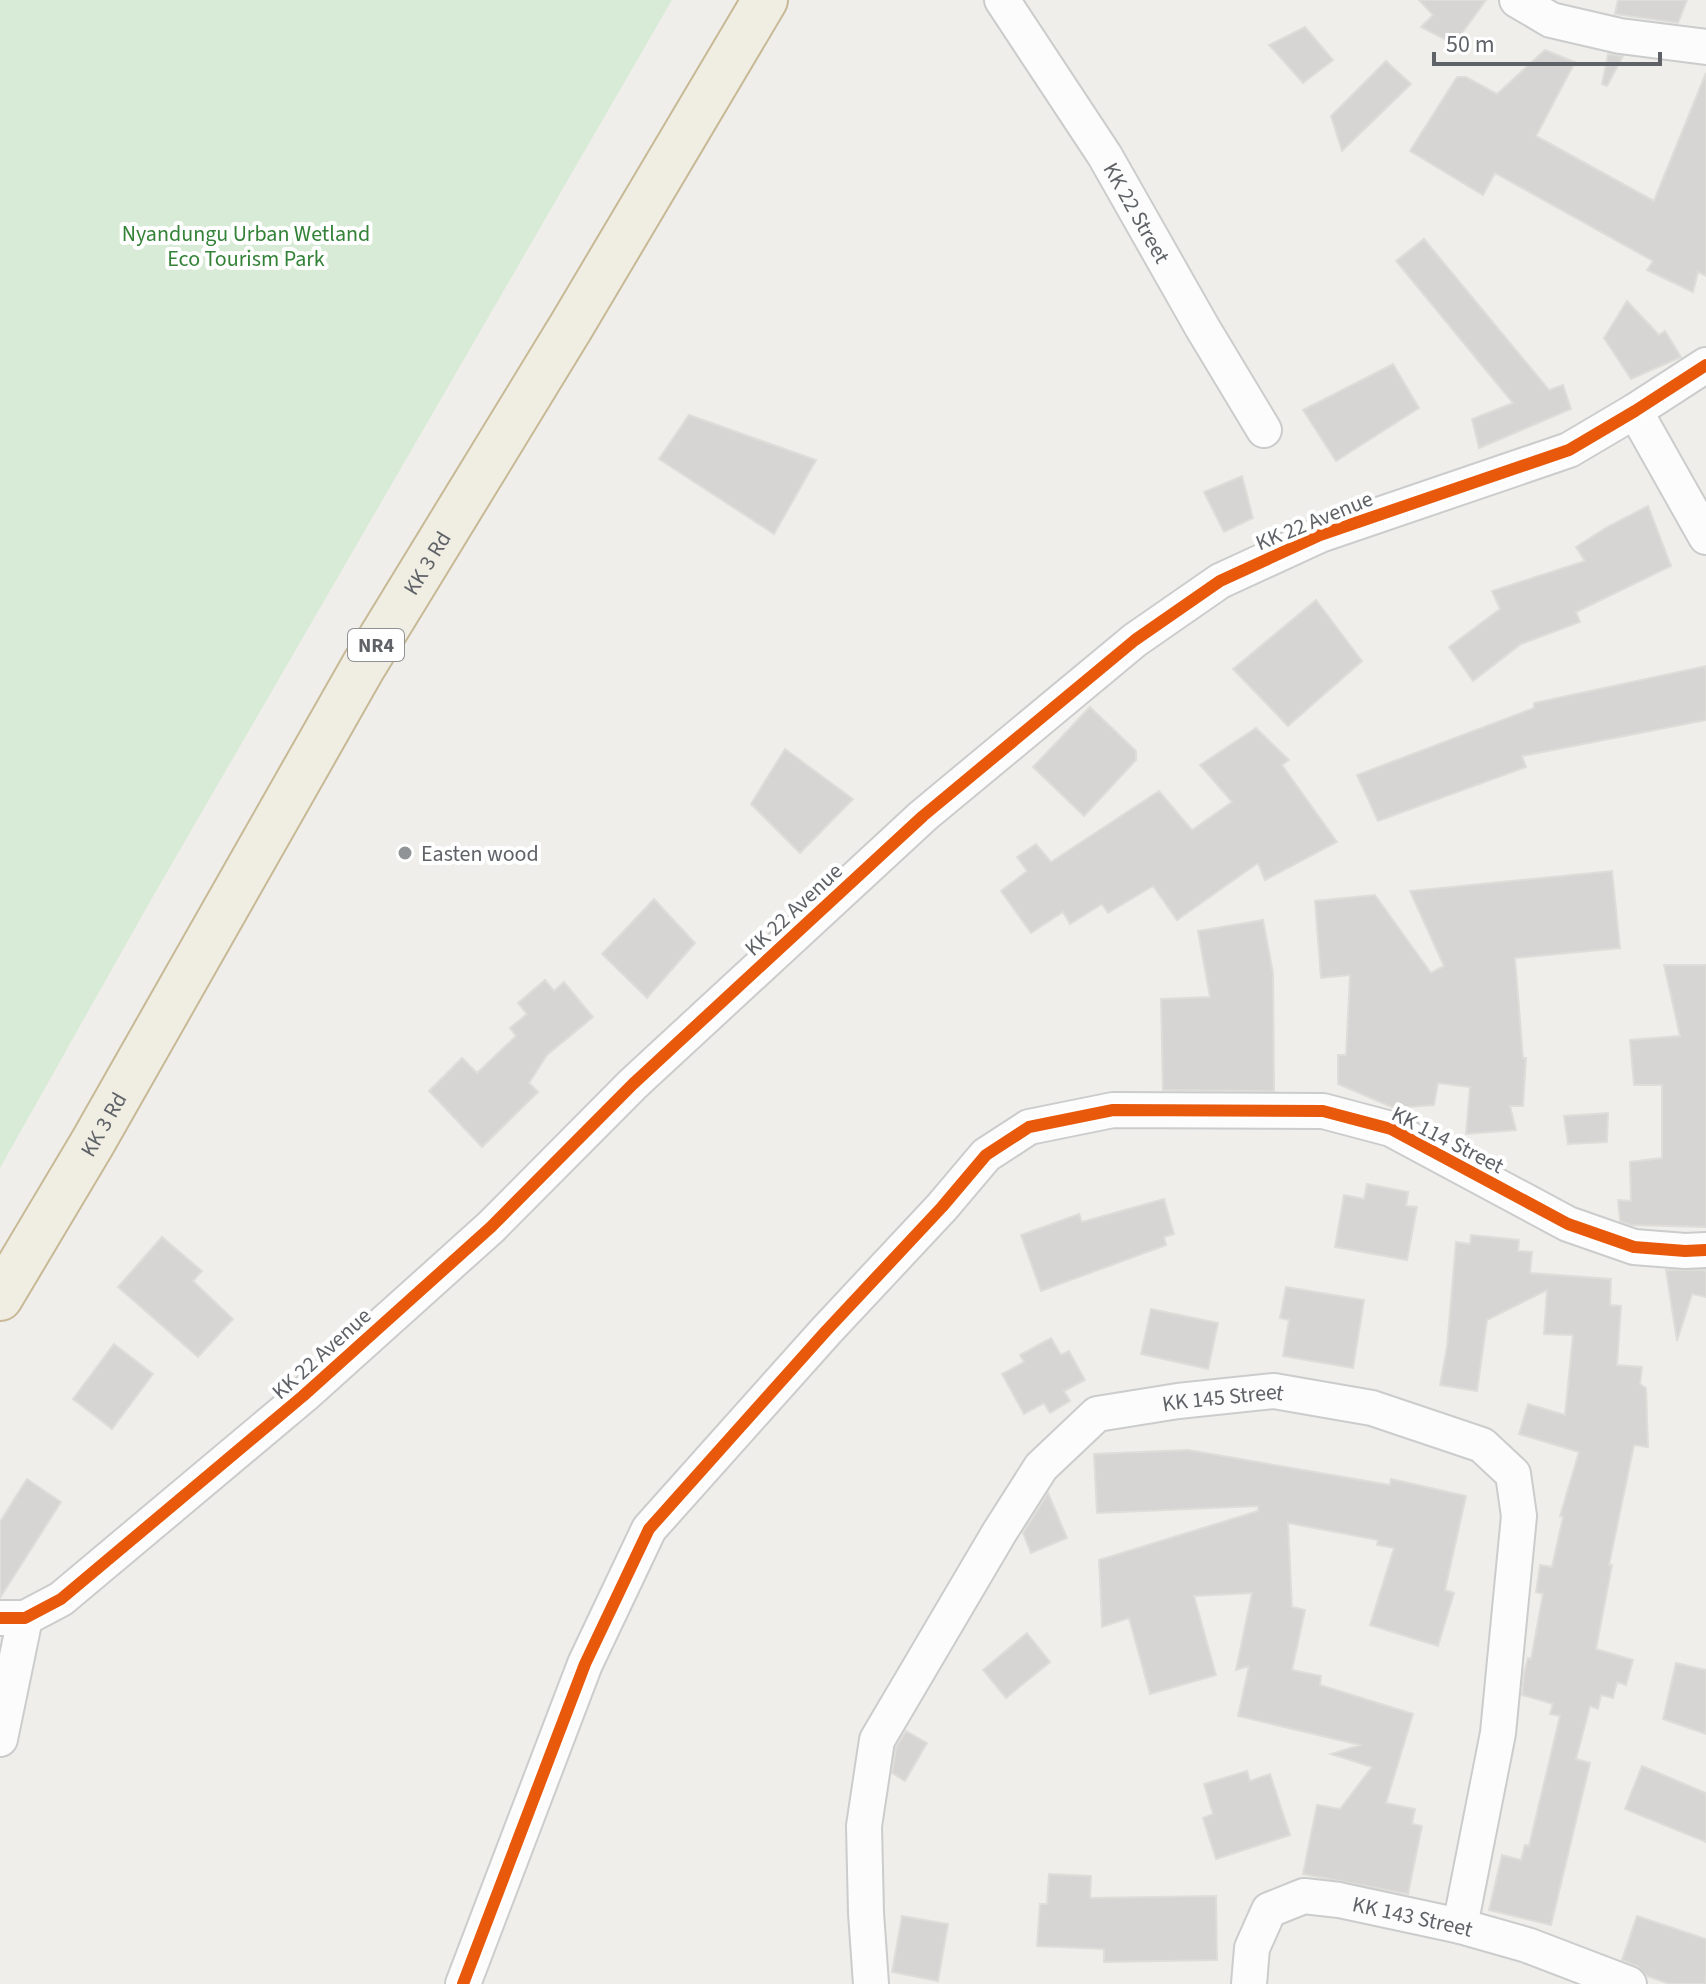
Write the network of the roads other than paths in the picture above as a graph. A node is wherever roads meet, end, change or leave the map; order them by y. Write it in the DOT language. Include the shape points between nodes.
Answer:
graph roads {
  1 [pos="765,0"];
  2 [pos="1002,0"];
  3 [pos="1517,0"];
  4 [pos="1706,47"];
  5 [pos="1706,365"];
  6 [pos="1635,411"];
  7 [pos="1264,430"];
  8 [pos="1706,537"];
  9 [pos="1706,1250"];
  10 [pos="0,1298"];
  11 [pos="13,1618"];
  12 [pos="5,1699"];
  13 [pos="0,1739"];
  14 [pos="1460,1926"];
  15 [pos="463,1984"];
  16 [pos="871,1984"];
  17 [pos="1249,1984"];
  18 [pos="1629,1984"];
  1 -- 10 [label="highway, KK 3 Rd / NR4" via="363,667"];
  2 -- 7 [label="street, KK 22 Street" via="1105,156"];
  3 -- 4 [label="street" via="1551,20"];
  5 -- 6 [label="street, KK 22 Avenue"];
  6 -- 8 [label="street"];
  6 -- 11 [label="street, KK 22 Avenue" via="1569,450 1320,535 1220,581 1135,640 923,816 633,1084 491,1227 303,1396 61,1599"];
  9 -- 15 [label="street, KK 114 Street" via="1634,1247 1568,1224 1391,1129 1323,1111 1113,1110 1029,1127 986,1155 649,1529 585,1664"];
  11 -- 12 [label="street"];
  12 -- 13 [label="street"];
  14 -- 16 [label="street, KK 145 Street" via="1498,1733 1519,1516 1513,1474 1482,1445 1372,1408 1274,1391 1097,1414 1041,1467 877,1740 864,1826"];
  14 -- 17 [label="street, KK 143 Street" via="1304,1896 1269,1910 1252,1948"];
  14 -- 18 [label="street, KK 143 Street"];
}
